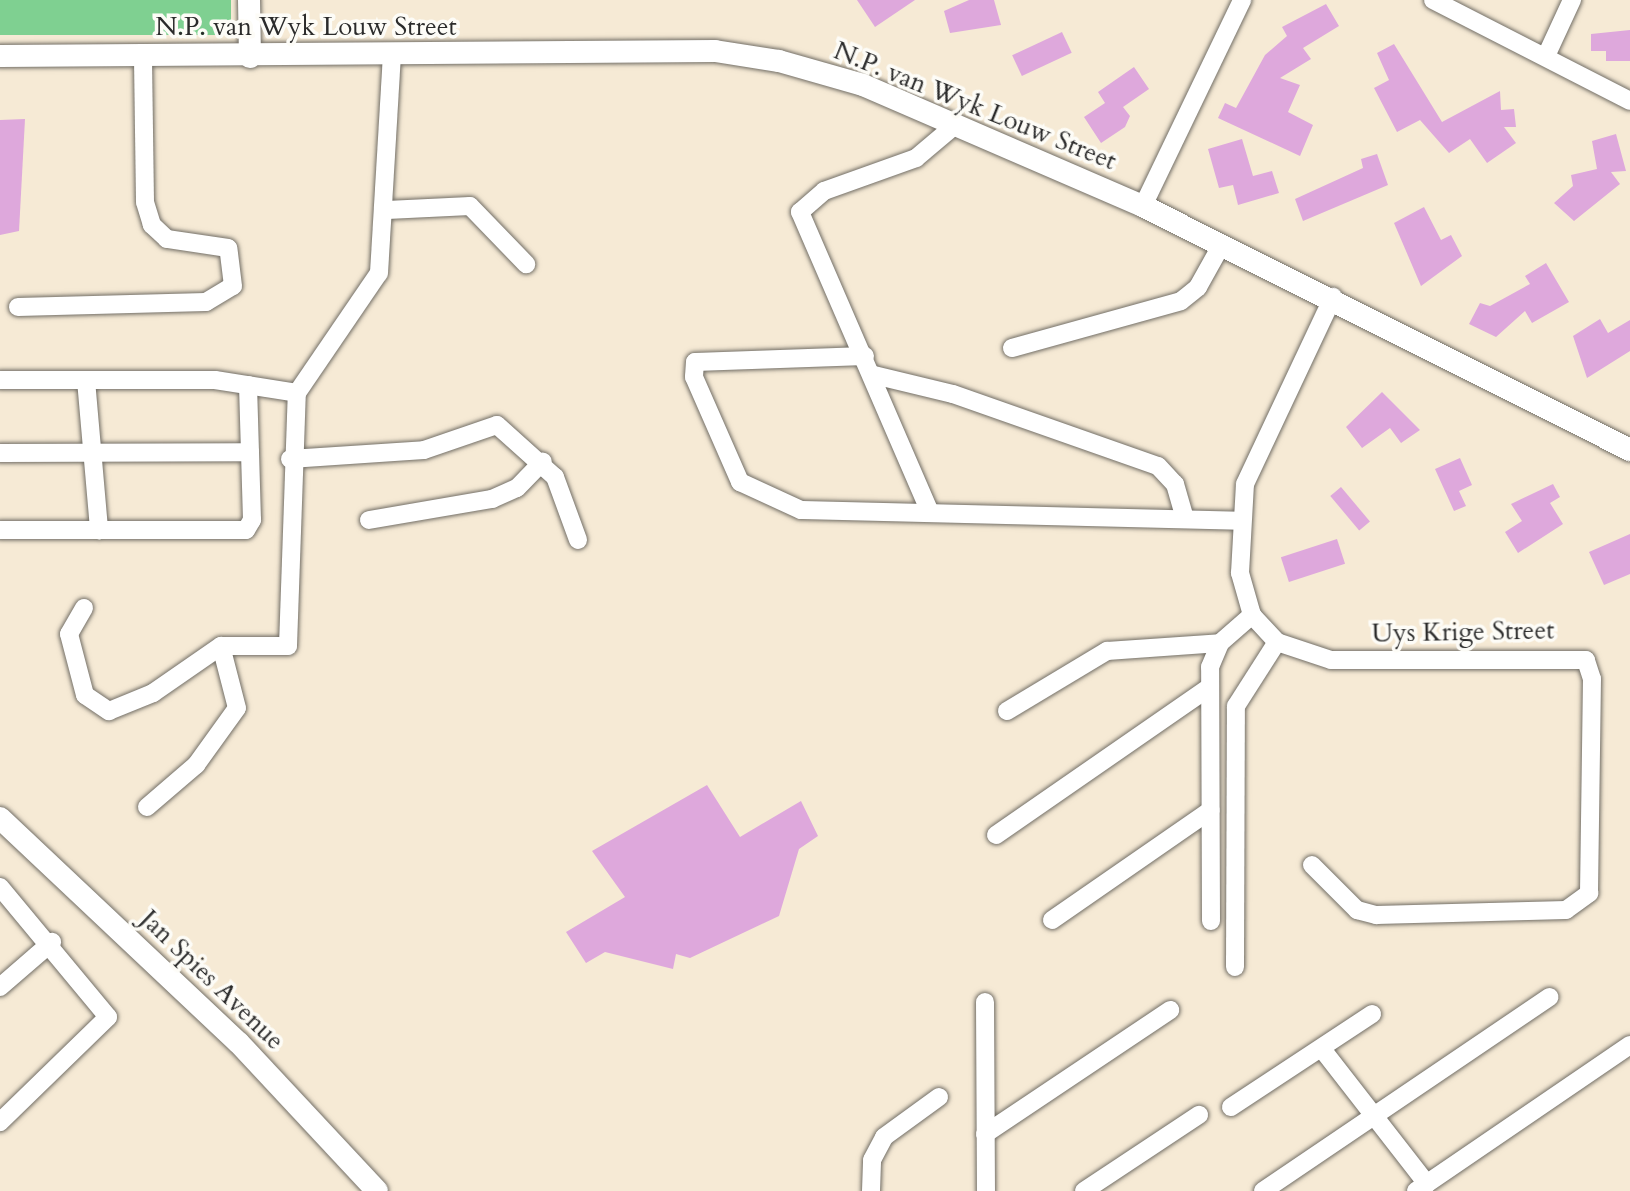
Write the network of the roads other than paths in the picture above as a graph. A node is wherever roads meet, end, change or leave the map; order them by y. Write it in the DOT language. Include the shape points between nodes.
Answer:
graph roads {
  1 [pos="249,0"];
  2 [pos="1242,0"];
  3 [pos="1433,0"];
  4 [pos="1572,0"];
  5 [pos="1547,54"];
  6 [pos="392,55"];
  7 [pos="0,56"];
  8 [pos="143,56"];
  9 [pos="250,57"];
  10 [pos="1630,101"];
  11 [pos="955,125"];
  12 [pos="1143,206"];
  13 [pos="387,210"];
  14 [pos="1222,244"];
  15 [pos="526,264"];
  16 [pos="1333,297"];
  17 [pos="18,307"];
  18 [pos="1012,348"];
  19 [pos="865,356"];
  20 [pos="874,375"];
  21 [pos="0,380"];
  22 [pos="86,380"];
  23 [pos="248,385"];
  24 [pos="297,393"];
  25 [pos="1630,450"];
  26 [pos="89,451"];
  27 [pos="250,452"];
  28 [pos="0,453"];
  29 [pos="290,459"];
  30 [pos="543,461"];
  31 [pos="929,510"];
  32 [pos="1185,519"];
  33 [pos="369,520"];
  34 [pos="1241,521"];
  35 [pos="0,530"];
  36 [pos="99,530"];
  37 [pos="578,540"];
  38 [pos="84,608"];
  39 [pos="1252,615"];
  40 [pos="1277,642"];
  41 [pos="1220,643"];
  42 [pos="221,646"];
  43 [pos="1210,687"];
  44 [pos="1007,711"];
  45 [pos="147,807"];
  46 [pos="1211,810"];
  47 [pos="0,818"];
  48 [pos="996,835"];
  49 [pos="1312,865"];
  50 [pos="0,887"];
  51 [pos="1052,920"];
  52 [pos="1211,921"];
  53 [pos="52,942"];
  54 [pos="1235,967"];
  55 [pos="0,987"];
  56 [pos="1549,997"];
  57 [pos="985,1002"];
  58 [pos="1170,1010"];
  59 [pos="1372,1014"];
  60 [pos="1630,1045"];
  61 [pos="1322,1049"];
  62 [pos="939,1097"];
  63 [pos="1231,1107"];
  64 [pos="1199,1115"];
  65 [pos="1375,1117"];
  66 [pos="0,1122"];
  67 [pos="985,1134"];
  68 [pos="1421,1187"];
  69 [pos="377,1191"];
  70 [pos="871,1191"];
  71 [pos="986,1191"];
  72 [pos="1084,1191"];
  73 [pos="1263,1191"];
  1 -- 9 [label="street"];
  2 -- 12 [label="street"];
  3 -- 5 [label="street"];
  4 -- 5 [label="street"];
  5 -- 10 [label="street"];
  6 -- 9 [label="street, N.P. van Wyk Louw Street"];
  6 -- 11 [label="street, N.P. van Wyk Louw Street" via="715,51 863,85"];
  6 -- 13 [label="street"];
  7 -- 8 [label="street, N.P. van Wyk Louw Street"];
  8 -- 9 [label="street, N.P. van Wyk Louw Street"];
  8 -- 17 [label="street" via="145,202 152,225 167,239 228,248 233,286 206,302"];
  11 -- 12 [label="street, N.P. van Wyk Louw Street"];
  11 -- 19 [label="street" via="916,158 801,204"];
  12 -- 14 [label="street, N.P. van Wyk Louw Street"];
  13 -- 15 [label="street" via="470,206"];
  13 -- 24 [label="street" via="379,273"];
  14 -- 16 [label="street, N.P. van Wyk Louw Street"];
  14 -- 18 [label="street" via="1198,287 1181,301"];
  16 -- 25 [label="street, N.P. van Wyk Louw Street"];
  16 -- 34 [label="street, Uys Krige Street" via="1245,484"];
  19 -- 20 [label="street"];
  19 -- 31 [label="street" via="704,358 693,374 734,473 762,497 801,510"];
  20 -- 31 [label="street"];
  20 -- 32 [label="street" via="953,394 1158,466 1175,484"];
  21 -- 22 [label="street"];
  22 -- 23 [label="street"];
  22 -- 26 [label="street"];
  23 -- 24 [label="street"];
  23 -- 27 [label="street"];
  24 -- 29 [label="street"];
  26 -- 27 [label="street"];
  26 -- 28 [label="street"];
  26 -- 36 [label="street"];
  27 -- 36 [label="street" via="246,530"];
  29 -- 30 [label="street" via="424,450 490,424"];
  29 -- 42 [label="street" via="288,646"];
  30 -- 33 [label="street" via="517,488 492,499"];
  30 -- 37 [label="street" via="565,493"];
  31 -- 32 [label="street"];
  32 -- 34 [label="street"];
  34 -- 39 [label="street, Uys Krige Street" via="1240,573"];
  35 -- 36 [label="street"];
  38 -- 42 [label="street" via="69,634 85,695 96,708 109,711 153,693"];
  39 -- 40 [label="street, Uys Krige Street"];
  39 -- 41 [label="street"];
  40 -- 49 [label="street, Uys Krige Street" via="1331,660 1568,656 1586,660 1591,670 1589,893 1582,903 1566,910 1376,915 1357,910"];
  40 -- 54 [label="street" via="1236,706"];
  41 -- 43 [label="street"];
  41 -- 44 [label="street" via="1107,651"];
  42 -- 45 [label="street" via="237,708 196,765"];
  43 -- 46 [label="street"];
  43 -- 48 [label="street"];
  46 -- 51 [label="street"];
  46 -- 52 [label="street"];
  47 -- 69 [label="street, Jan Spies Avenue" via="239,1043"];
  50 -- 53 [label="street"];
  53 -- 55 [label="street"];
  53 -- 66 [label="street" via="101,1000 108,1023"];
  56 -- 65 [label="street"];
  57 -- 67 [label="street"];
  58 -- 67 [label="street"];
  59 -- 61 [label="street"];
  60 -- 68 [label="street"];
  61 -- 63 [label="street"];
  61 -- 65 [label="street"];
  62 -- 70 [label="street" via="884,1137 872,1160"];
  64 -- 72 [label="street"];
  65 -- 68 [label="street"];
  65 -- 73 [label="street"];
  67 -- 71 [label="street"];
}
